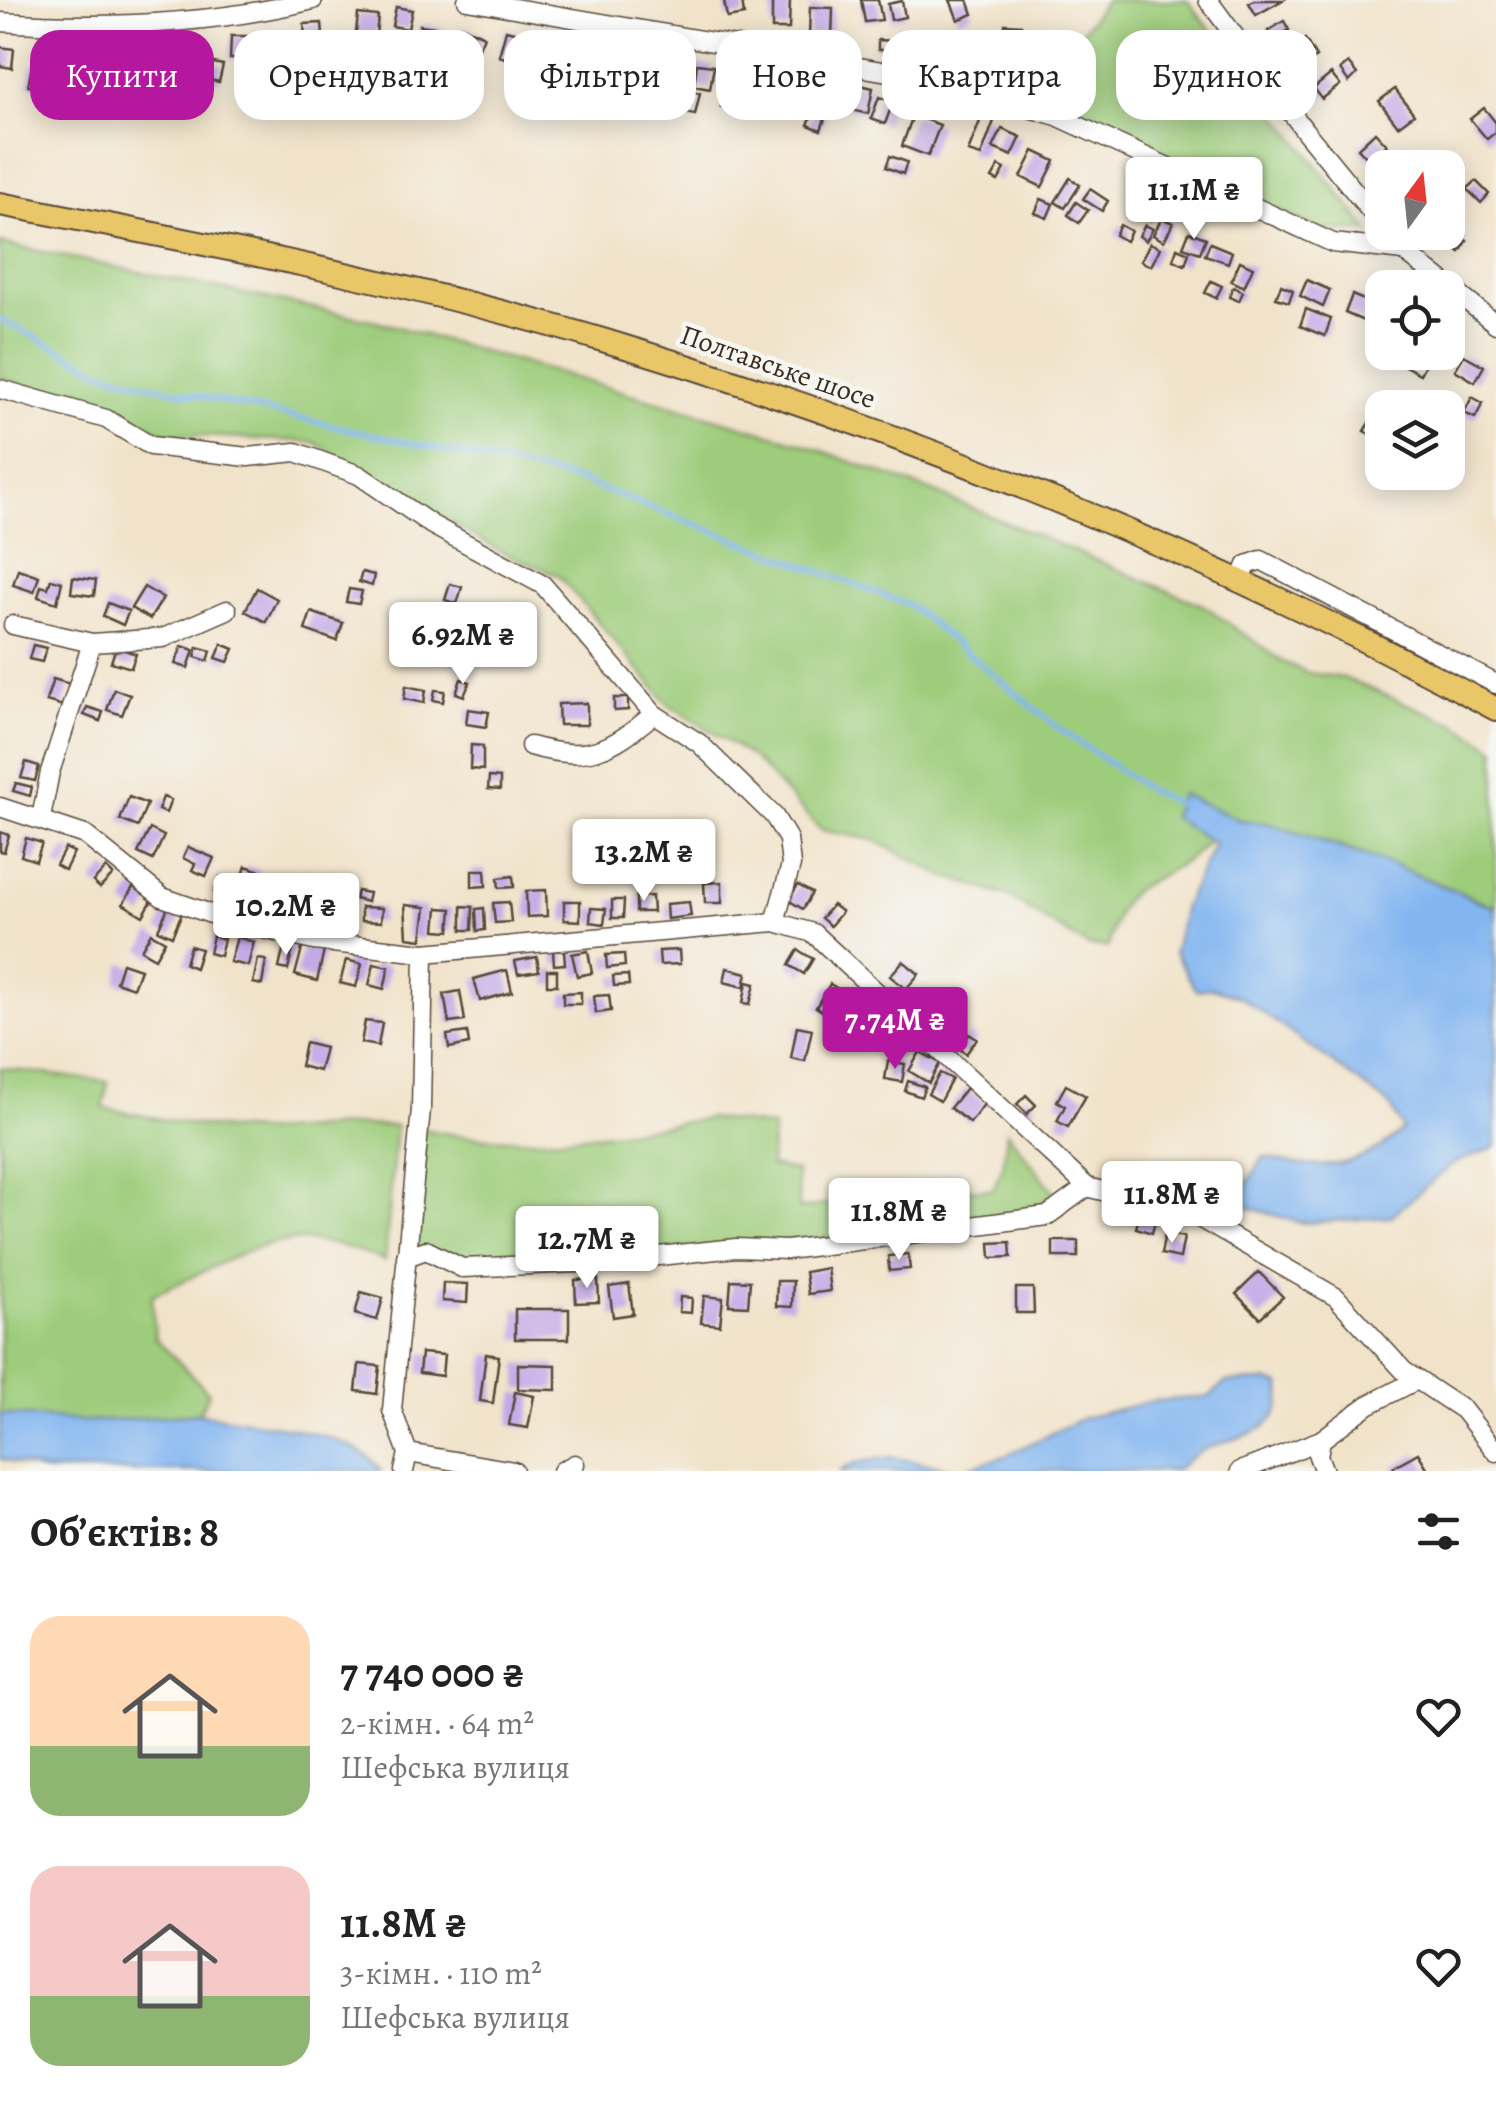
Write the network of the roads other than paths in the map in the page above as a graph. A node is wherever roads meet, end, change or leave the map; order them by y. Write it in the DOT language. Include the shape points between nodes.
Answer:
graph roads {
  1 [pos="312,0"];
  2 [pos="467,0"];
  3 [pos="1208,0"];
  4 [pos="0,22"];
  5 [pos="0,204"];
  6 [pos="1365,205"];
  7 [pos="1404,252"];
  8 [pos="1496,324"];
  9 [pos="0,389"];
  10 [pos="1240,583"];
  11 [pos="227,610"];
  12 [pos="13,625"];
  13 [pos="92,643"];
  14 [pos="1496,684"];
  15 [pos="1496,709"];
  16 [pos="654,714"];
  17 [pos="530,746"];
  18 [pos="0,806"];
  19 [pos="41,818"];
  20 [pos="775,922"];
  21 [pos="424,953"];
  22 [pos="1088,1187"];
  23 [pos="406,1257"];
  24 [pos="1415,1381"];
  25 [pos="1472,1421"];
  26 [pos="1496,1426"];
  27 [pos="1321,1440"];
  28 [pos="1496,1452"];
  29 [pos="406,1462"];
  30 [pos="514,1471"];
  31 [pos="1240,1471"];
  32 [pos="1324,1471"];
  1 -- 4 [label="street" via="124,26"];
  2 -- 7 [label="street" via="940,82 1058,116 1333,243"];
  3 -- 6 [label="street"];
  5 -- 10 [label="main road, Полтавське шосе" via="259,254 603,340 885,436"];
  7 -- 8 [label="street"];
  9 -- 16 [label="street" via="106,419 151,446 248,458 296,452 359,475 432,525 543,584"];
  10 -- 14 [label="street" via="1247,565 1262,560"];
  10 -- 15 [label="main road, Полтавське шосе"];
  11 -- 13 [label="street" via="163,638"];
  12 -- 13 [label="street"];
  13 -- 19 [label="street"];
  16 -- 17 [label="street" via="626,737 583,757"];
  16 -- 20 [label="street" via="699,743 774,816 788,839 791,865"];
  18 -- 19 [label="street"];
  19 -- 21 [label="street" via="85,835 162,897 196,911 314,941"];
  20 -- 21 [label="street"];
  20 -- 22 [label="street" via="813,934"];
  21 -- 23 [label="street" via="421,1110"];
  22 -- 23 [label="street" via="1046,1216 786,1250 462,1268 426,1250"];
  22 -- 24 [label="street" via="1194,1215 1247,1244 1336,1297"];
  23 -- 29 [label="street" via="392,1410"];
  24 -- 25 [label="street"];
  24 -- 27 [label="street"];
  25 -- 26 [label="street"];
  25 -- 28 [label="street"];
  27 -- 31 [label="street"];
  27 -- 32 [label="street"];
  29 -- 30 [label="street"];
}
